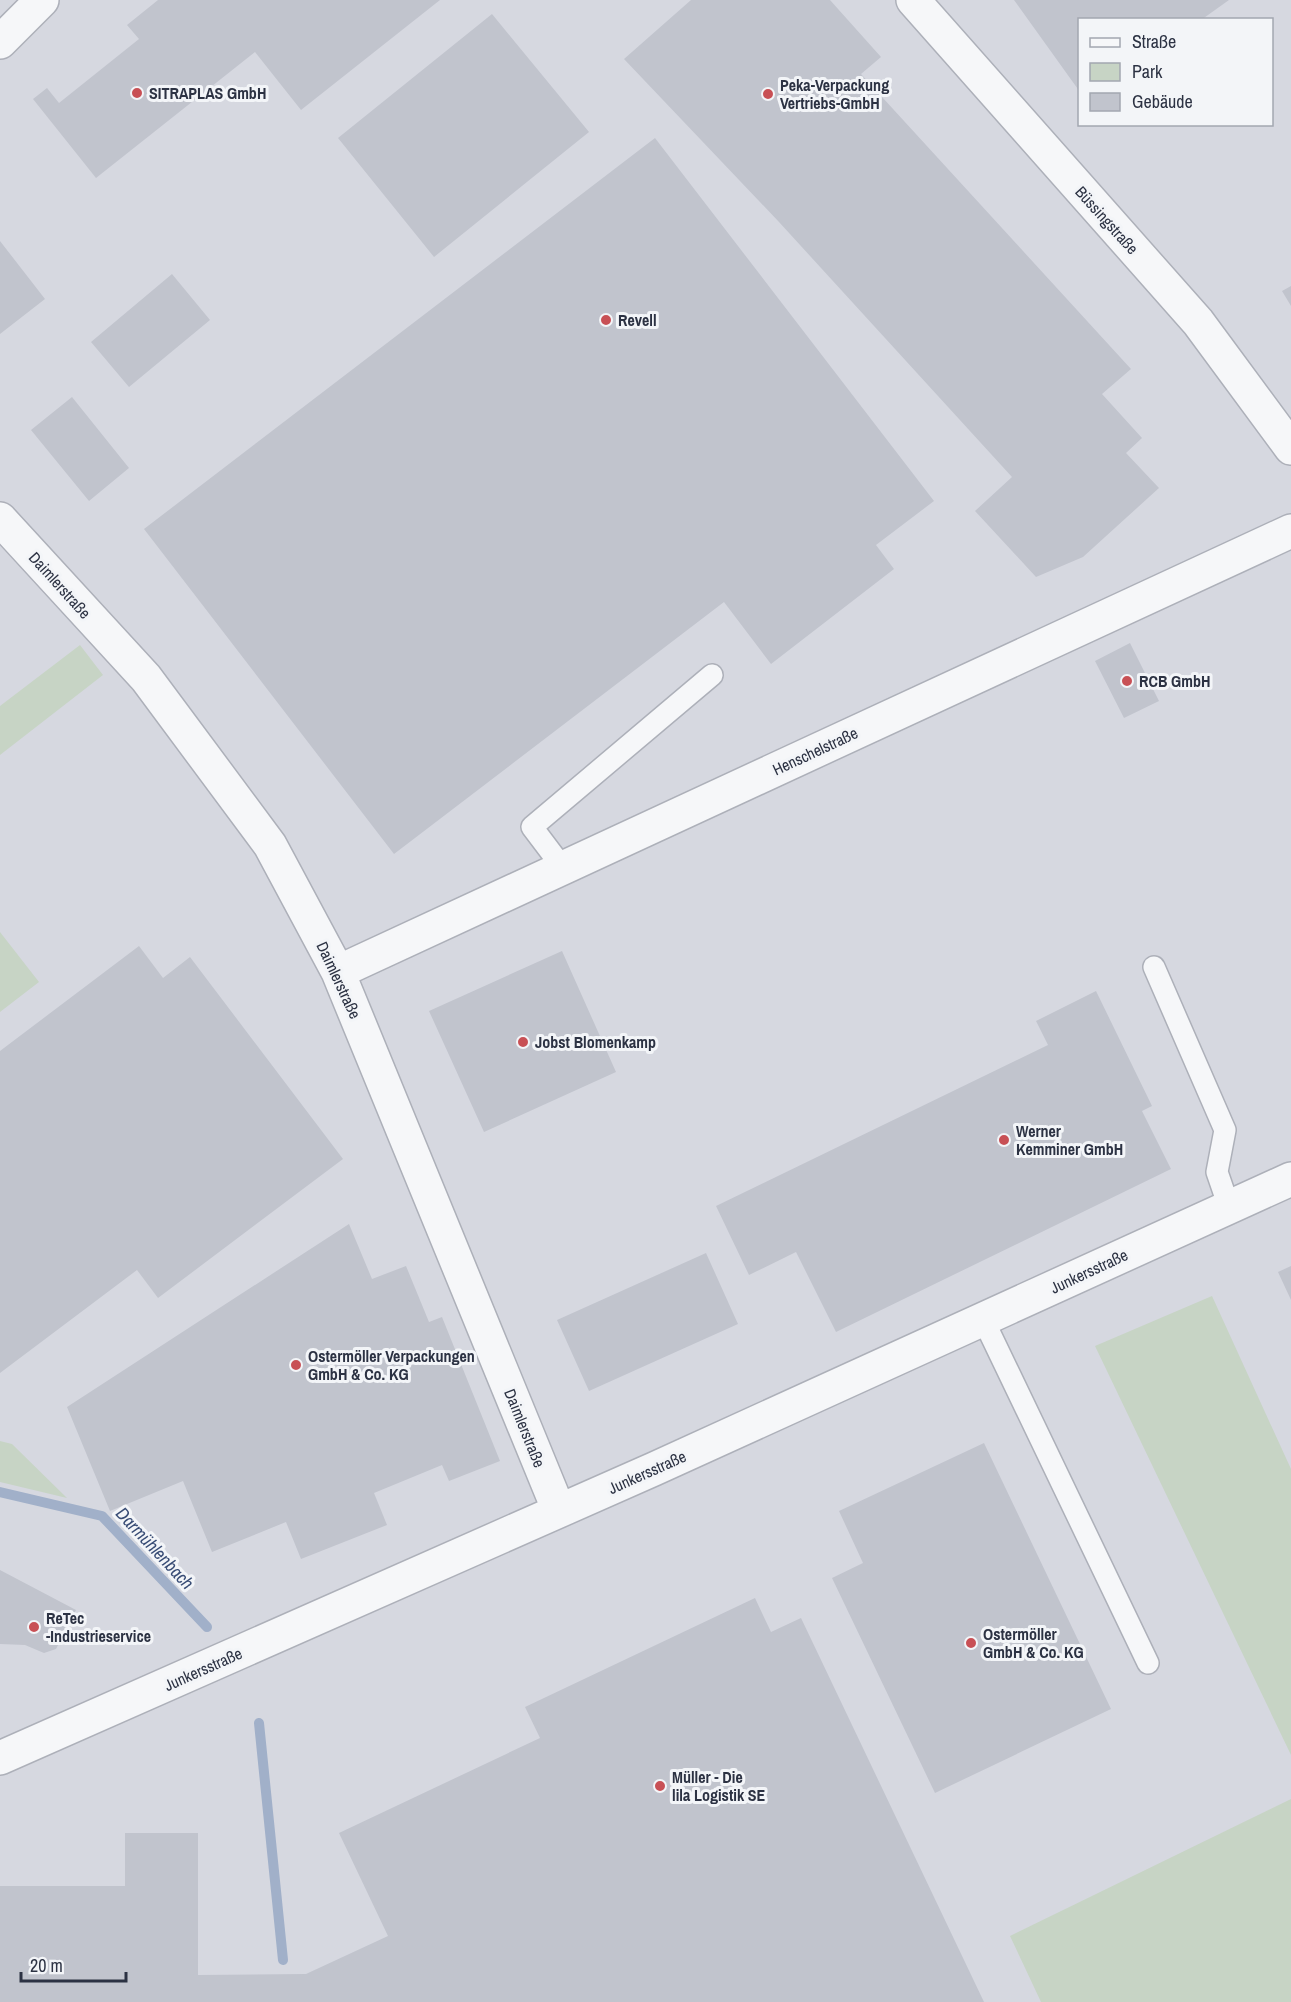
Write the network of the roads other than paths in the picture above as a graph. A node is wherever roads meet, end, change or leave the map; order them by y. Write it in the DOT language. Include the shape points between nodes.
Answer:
graph roads {
  1 [pos="42,0"];
  2 [pos="913,0"];
  3 [pos="0,42"];
  4 [pos="1291,448"];
  5 [pos="0,519"];
  6 [pos="1291,531"];
  7 [pos="712,675"];
  8 [pos="563,868"];
  9 [pos="1154,967"];
  10 [pos="338,972"];
  11 [pos="1291,1179"];
  12 [pos="1228,1207"];
  13 [pos="983,1319"];
  14 [pos="559,1511"];
  15 [pos="1148,1663"];
  16 [pos="0,1758"];
  1 -- 3 [label="street"];
  2 -- 4 [label="street, Büssingstraße" via="1198,322"];
  5 -- 10 [label="street, Daimlerstraße" via="146,678 270,845"];
  6 -- 8 [label="street, Henschelstraße"];
  7 -- 8 [label="lane" via="532,827"];
  8 -- 10 [label="street, Henschelstraße"];
  9 -- 12 [label="lane" via="1225,1130 1217,1172"];
  10 -- 14 [label="street, Daimlerstraße"];
  11 -- 12 [label="street, Junkersstraße"];
  12 -- 13 [label="street, Junkersstraße"];
  13 -- 14 [label="street, Junkersstraße"];
  13 -- 15 [label="lane"];
  14 -- 16 [label="street, Junkersstraße"];
}
